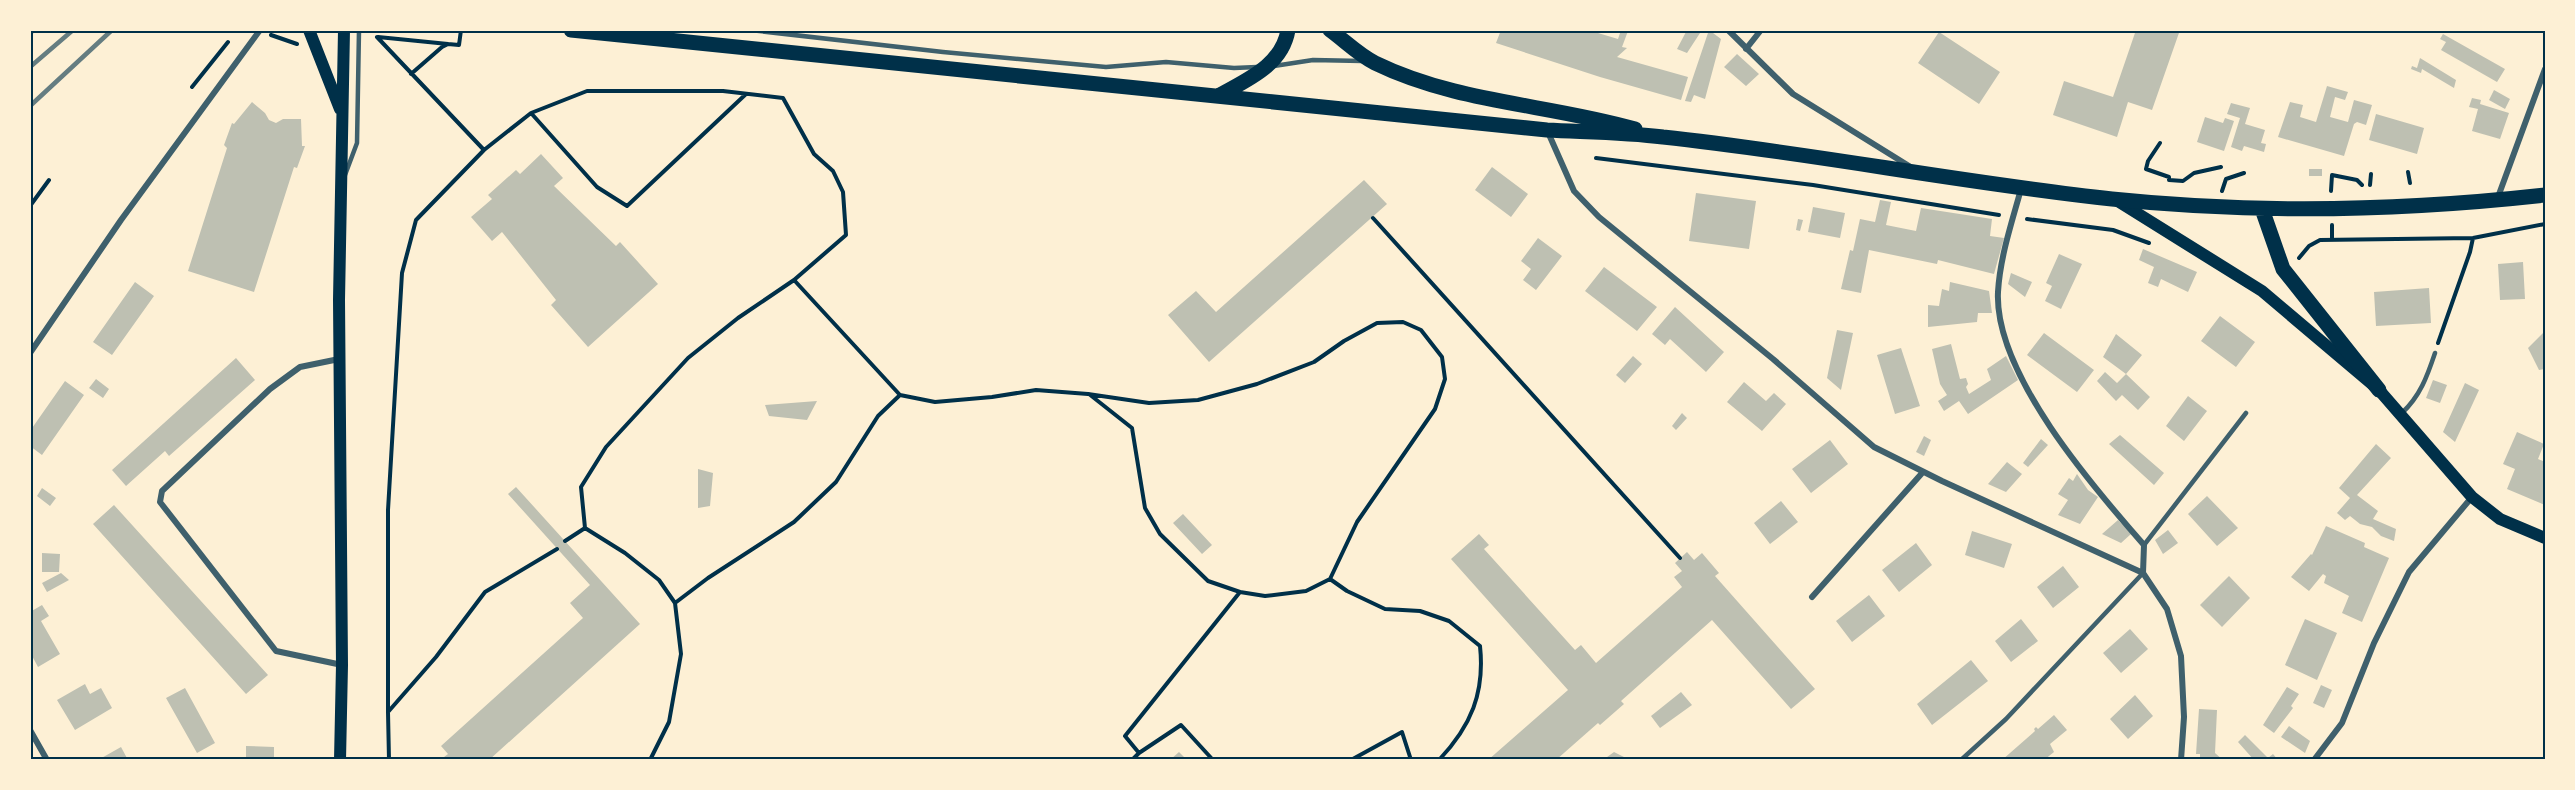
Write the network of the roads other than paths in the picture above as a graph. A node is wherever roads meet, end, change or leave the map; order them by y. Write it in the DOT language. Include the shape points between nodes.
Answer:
graph roads {
  1 [pos="260,30"];
  2 [pos="309,30"];
  3 [pos="344,30"];
  4 [pos="359,30"];
  5 [pos="571,30"];
  6 [pos="750,30"];
  7 [pos="1288,30"];
  8 [pos="1330,30"];
  9 [pos="1728,30"];
  10 [pos="1761,30"];
  11 [pos="1746,49"];
  12 [pos="1373,62"];
  13 [pos="1269,67"];
  14 [pos="2545,69"];
  15 [pos="1218,96"];
  16 [pos="341,112"];
  17 [pos="1547,130"];
  18 [pos="1661,136"];
  19 [pos="1920,173"];
  20 [pos="341,186"];
  21 [pos="2021,188"];
  22 [pos="2545,195"];
  23 [pos="2115,199"];
  24 [pos="2496,200"];
  25 [pos="2262,209"];
  26 [pos="30,353"];
  27 [pos="2434,354"];
  28 [pos="339,359"];
  29 [pos="2379,390"];
  30 [pos="2246,412"];
  31 [pos="2400,415"];
  32 [pos="1923,472"];
  33 [pos="2472,497"];
  34 [pos="2545,538"];
  35 [pos="2144,545"];
  36 [pos="2144,573"];
  37 [pos="1812,597"];
  38 [pos="342,665"];
  39 [pos="30,730"];
  40 [pos="47,760"];
  41 [pos="340,760"];
  42 [pos="1961,760"];
  43 [pos="2181,760"];
  44 [pos="2314,760"];
  1 -- 26 [label="street" via="121,220"];
  2 -- 16 [label="main road"];
  3 -- 16 [label="main road"];
  4 -- 20 [label="lane" via="357,143"];
  5 -- 15 [label="main road"];
  6 -- 13 [label="lane" via="1106,67 1166,62"];
  7 -- 13 [label="main road"];
  8 -- 12 [label="main road"];
  9 -- 11 [label="street"];
  10 -- 11 [label="street"];
  11 -- 19 [label="street" via="1793,94"];
  12 -- 13 [label="lane" via="1313,60"];
  12 -- 18 [label="main road" via="1430,85 1475,97 1611,122"];
  13 -- 15 [label="main road"];
  14 -- 24 [label="street"];
  15 -- 17 [label="main road"];
  16 -- 20 [label="main road"];
  17 -- 18 [label="main road"];
  17 -- 32 [label="street" via="1574,191 1599,217 1874,447"];
  18 -- 19 [label="main road"];
  19 -- 21 [label="main road"];
  20 -- 28 [label="main road"];
  21 -- 23 [label="main road"];
  21 -- 35 [label="street" via="2000,270 1998,294 2000,320 2010,350 2044,416 2092,486"];
  22 -- 24 [label="main road"];
  23 -- 25 [label="main road"];
  23 -- 29 [label="main road" via="2262,291"];
  24 -- 25 [label="main road" via="2332,210"];
  25 -- 29 [label="main road" via="2283,269"];
  27 -- 31 [label="lane" via="2414,401"];
  28 -- 38 [label="main road"];
  28 -- 38 [label="street" via="300,367 270,389 162,490 160,502 276,651"];
  29 -- 31 [label="main road"];
  30 -- 35 [label="lane"];
  31 -- 33 [label="main road"];
  32 -- 36 [label="street"];
  32 -- 37 [label="street"];
  33 -- 34 [label="main road" via="2499,519"];
  33 -- 44 [label="street" via="2409,572 2374,643 2342,723"];
  35 -- 36 [label="street"];
  36 -- 42 [label="lane" via="2006,719"];
  36 -- 43 [label="street" via="2167,609 2181,656"];
  38 -- 41 [label="main road"];
  39 -- 40 [label="street"];
}
